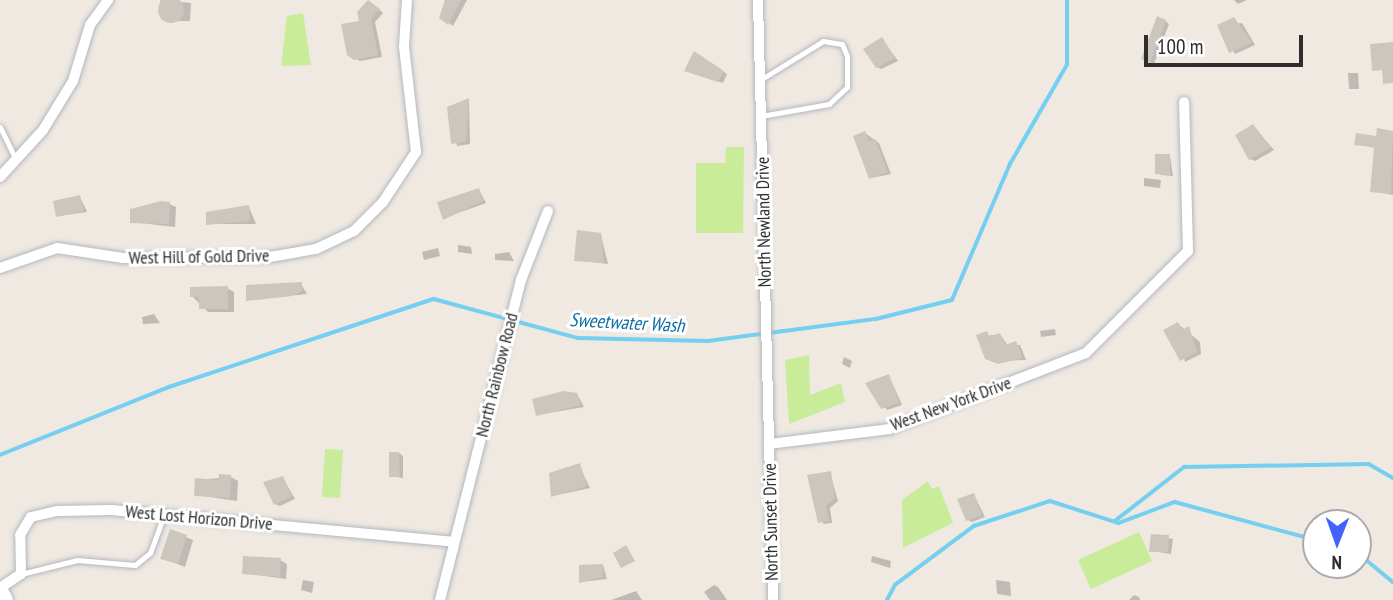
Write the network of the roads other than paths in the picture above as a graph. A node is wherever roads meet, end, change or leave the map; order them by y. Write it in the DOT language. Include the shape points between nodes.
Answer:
graph roads {
  1 [pos="108,0"];
  2 [pos="407,0"];
  3 [pos="758,0"];
  4 [pos="760,80"];
  5 [pos="1184,102"];
  6 [pos="761,116"];
  7 [pos="0,127"];
  8 [pos="15,158"];
  9 [pos="0,177"];
  10 [pos="548,211"];
  11 [pos="0,268"];
  12 [pos="769,444"];
  13 [pos="164,515"];
  14 [pos="453,542"];
  15 [pos="21,574"];
  16 [pos="0,589"];
  17 [pos="5,600"];
  18 [pos="440,600"];
  19 [pos="773,600"];
  1 -- 8 [label="street" via="90,26 73,81 43,130"];
  2 -- 11 [label="street, West Hill of Gold Drive" via="404,46 416,152 383,202 354,230 316,249 270,257 123,258 57,248"];
  3 -- 4 [label="street, North Newland Drive"];
  4 -- 6 [label="street, North Newland Drive"];
  4 -- 6 [label="lane" via="823,41 842,44 848,56 847,87 829,104"];
  5 -- 12 [label="street, West New York Drive" via="1188,251 1086,353 889,429"];
  6 -- 12 [label="street, North Newland Drive"];
  7 -- 8 [label="lane"];
  8 -- 9 [label="street"];
  10 -- 14 [label="street, North Rainbow Road" via="521,280"];
  12 -- 19 [label="street, North Sunset Drive"];
  13 -- 14 [label="street, West Lost Horizon Drive"];
  13 -- 15 [label="lane" via="150,553 135,565 77,560"];
  13 -- 15 [label="street, West Lost Horizon Drive" via="111,510 31,517 20,535"];
  14 -- 18 [label="street, North Rainbow Road"];
  15 -- 16 [label="street"];
  16 -- 17 [label="main road"];
}
